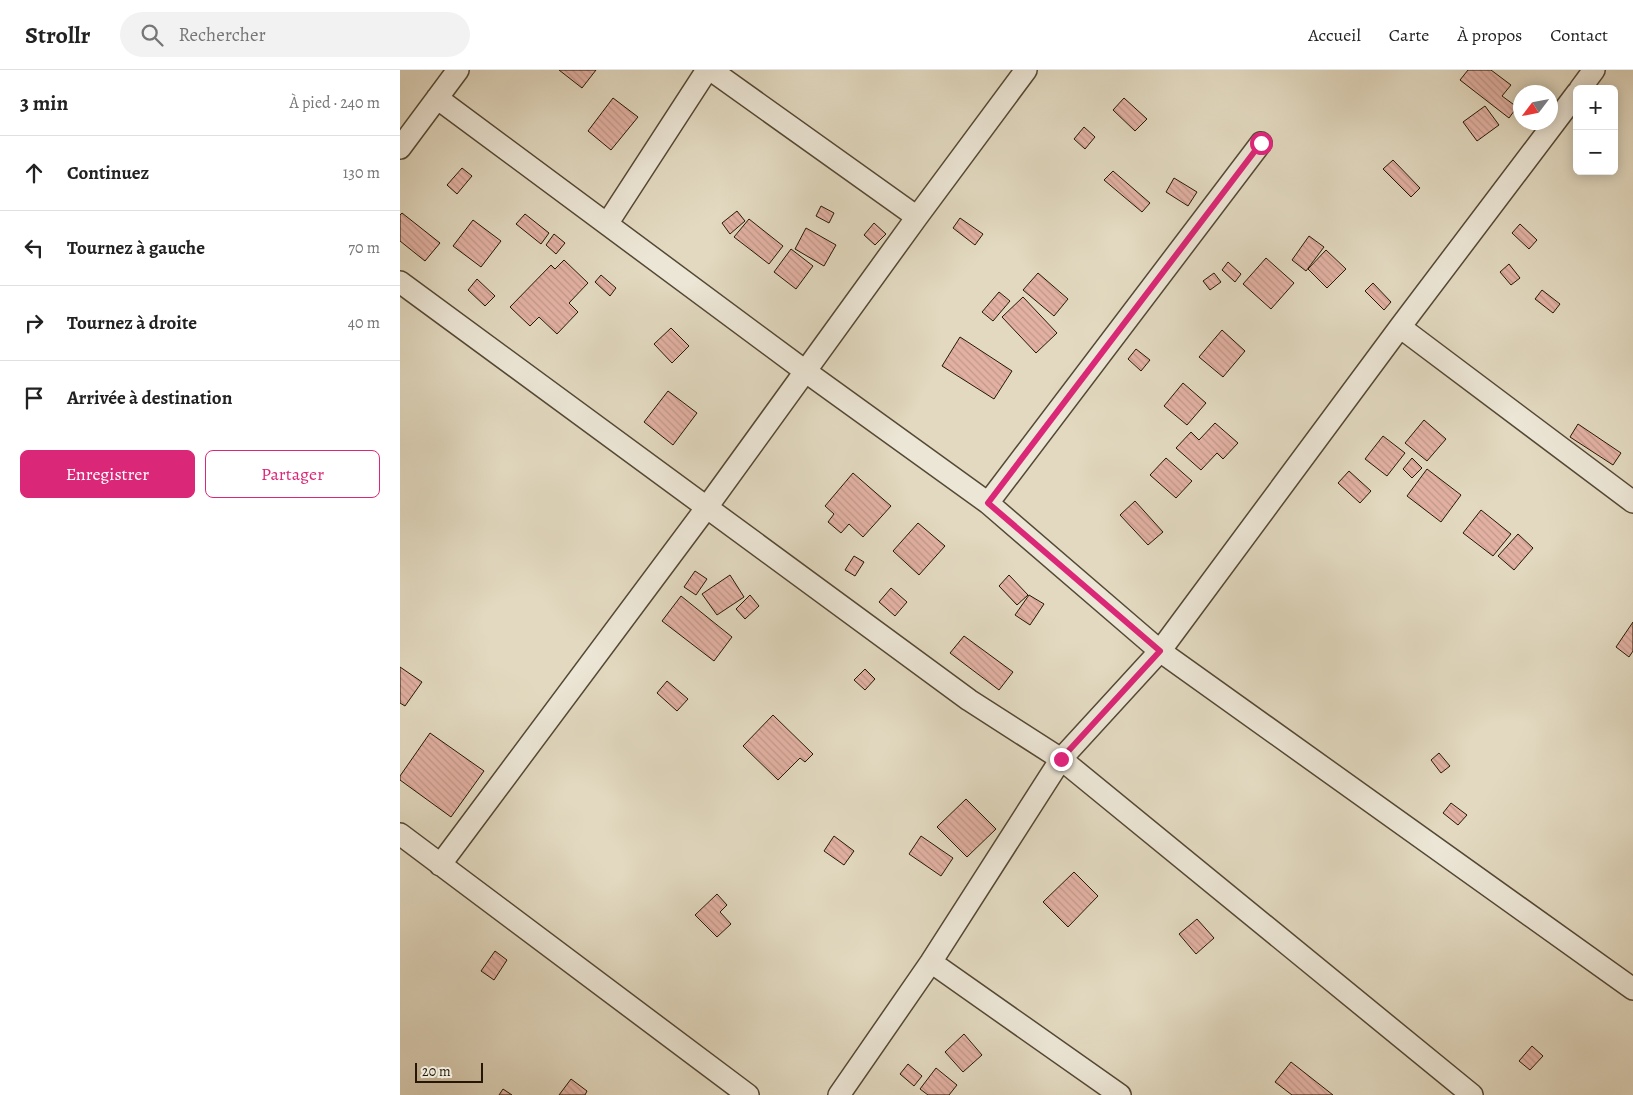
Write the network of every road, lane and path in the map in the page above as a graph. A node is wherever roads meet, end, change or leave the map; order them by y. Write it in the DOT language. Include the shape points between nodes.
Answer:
graph roads {
  1 [pos="709,70"];
  2 [pos="1026,70"];
  3 [pos="1594,70"];
  4 [pos="455,71"];
  5 [pos="1583,85"];
  6 [pos="437,98"];
  7 [pos="1573,98"];
  8 [pos="1261,143"];
  9 [pos="400,148"];
  10 [pos="917,217"];
  11 [pos="607,224"];
  12 [pos="400,282"];
  13 [pos="1400,327"];
  14 [pos="805,371"];
  15 [pos="1633,502"];
  16 [pos="988,503"];
  17 [pos="707,507"];
  18 [pos="1160,651"];
  19 [pos="1061,759"];
  20 [pos="400,834"];
  21 [pos="440,865"];
  22 [pos="931,962"];
  23 [pos="1633,989"];
  24 [pos="748,1095"];
  25 [pos="839,1095"];
  26 [pos="1120,1095"];
  27 [pos="1472,1095"];
  1 -- 10 [label="street"];
  1 -- 11 [label="street"];
  2 -- 10 [label="street"];
  3 -- 5 [label="street"];
  4 -- 6 [label="street"];
  6 -- 9 [label="street"];
  6 -- 11 [label="street"];
  7 -- 13 [label="street"];
  8 -- 16 [label="street"];
  10 -- 14 [label="street"];
  11 -- 14 [label="street"];
  12 -- 17 [label="street"];
  13 -- 15 [label="street"];
  13 -- 18 [label="street"];
  14 -- 16 [label="street"];
  14 -- 17 [label="street"];
  16 -- 18 [label="street"];
  17 -- 19 [label="street" via="969,700"];
  17 -- 21 [label="street"];
  18 -- 19 [label="street"];
  18 -- 23 [label="street"];
  19 -- 22 [label="street"];
  19 -- 27 [label="street"];
  20 -- 21 [label="street"];
  21 -- 24 [label="street"];
  22 -- 25 [label="street"];
  22 -- 26 [label="street"];
}
